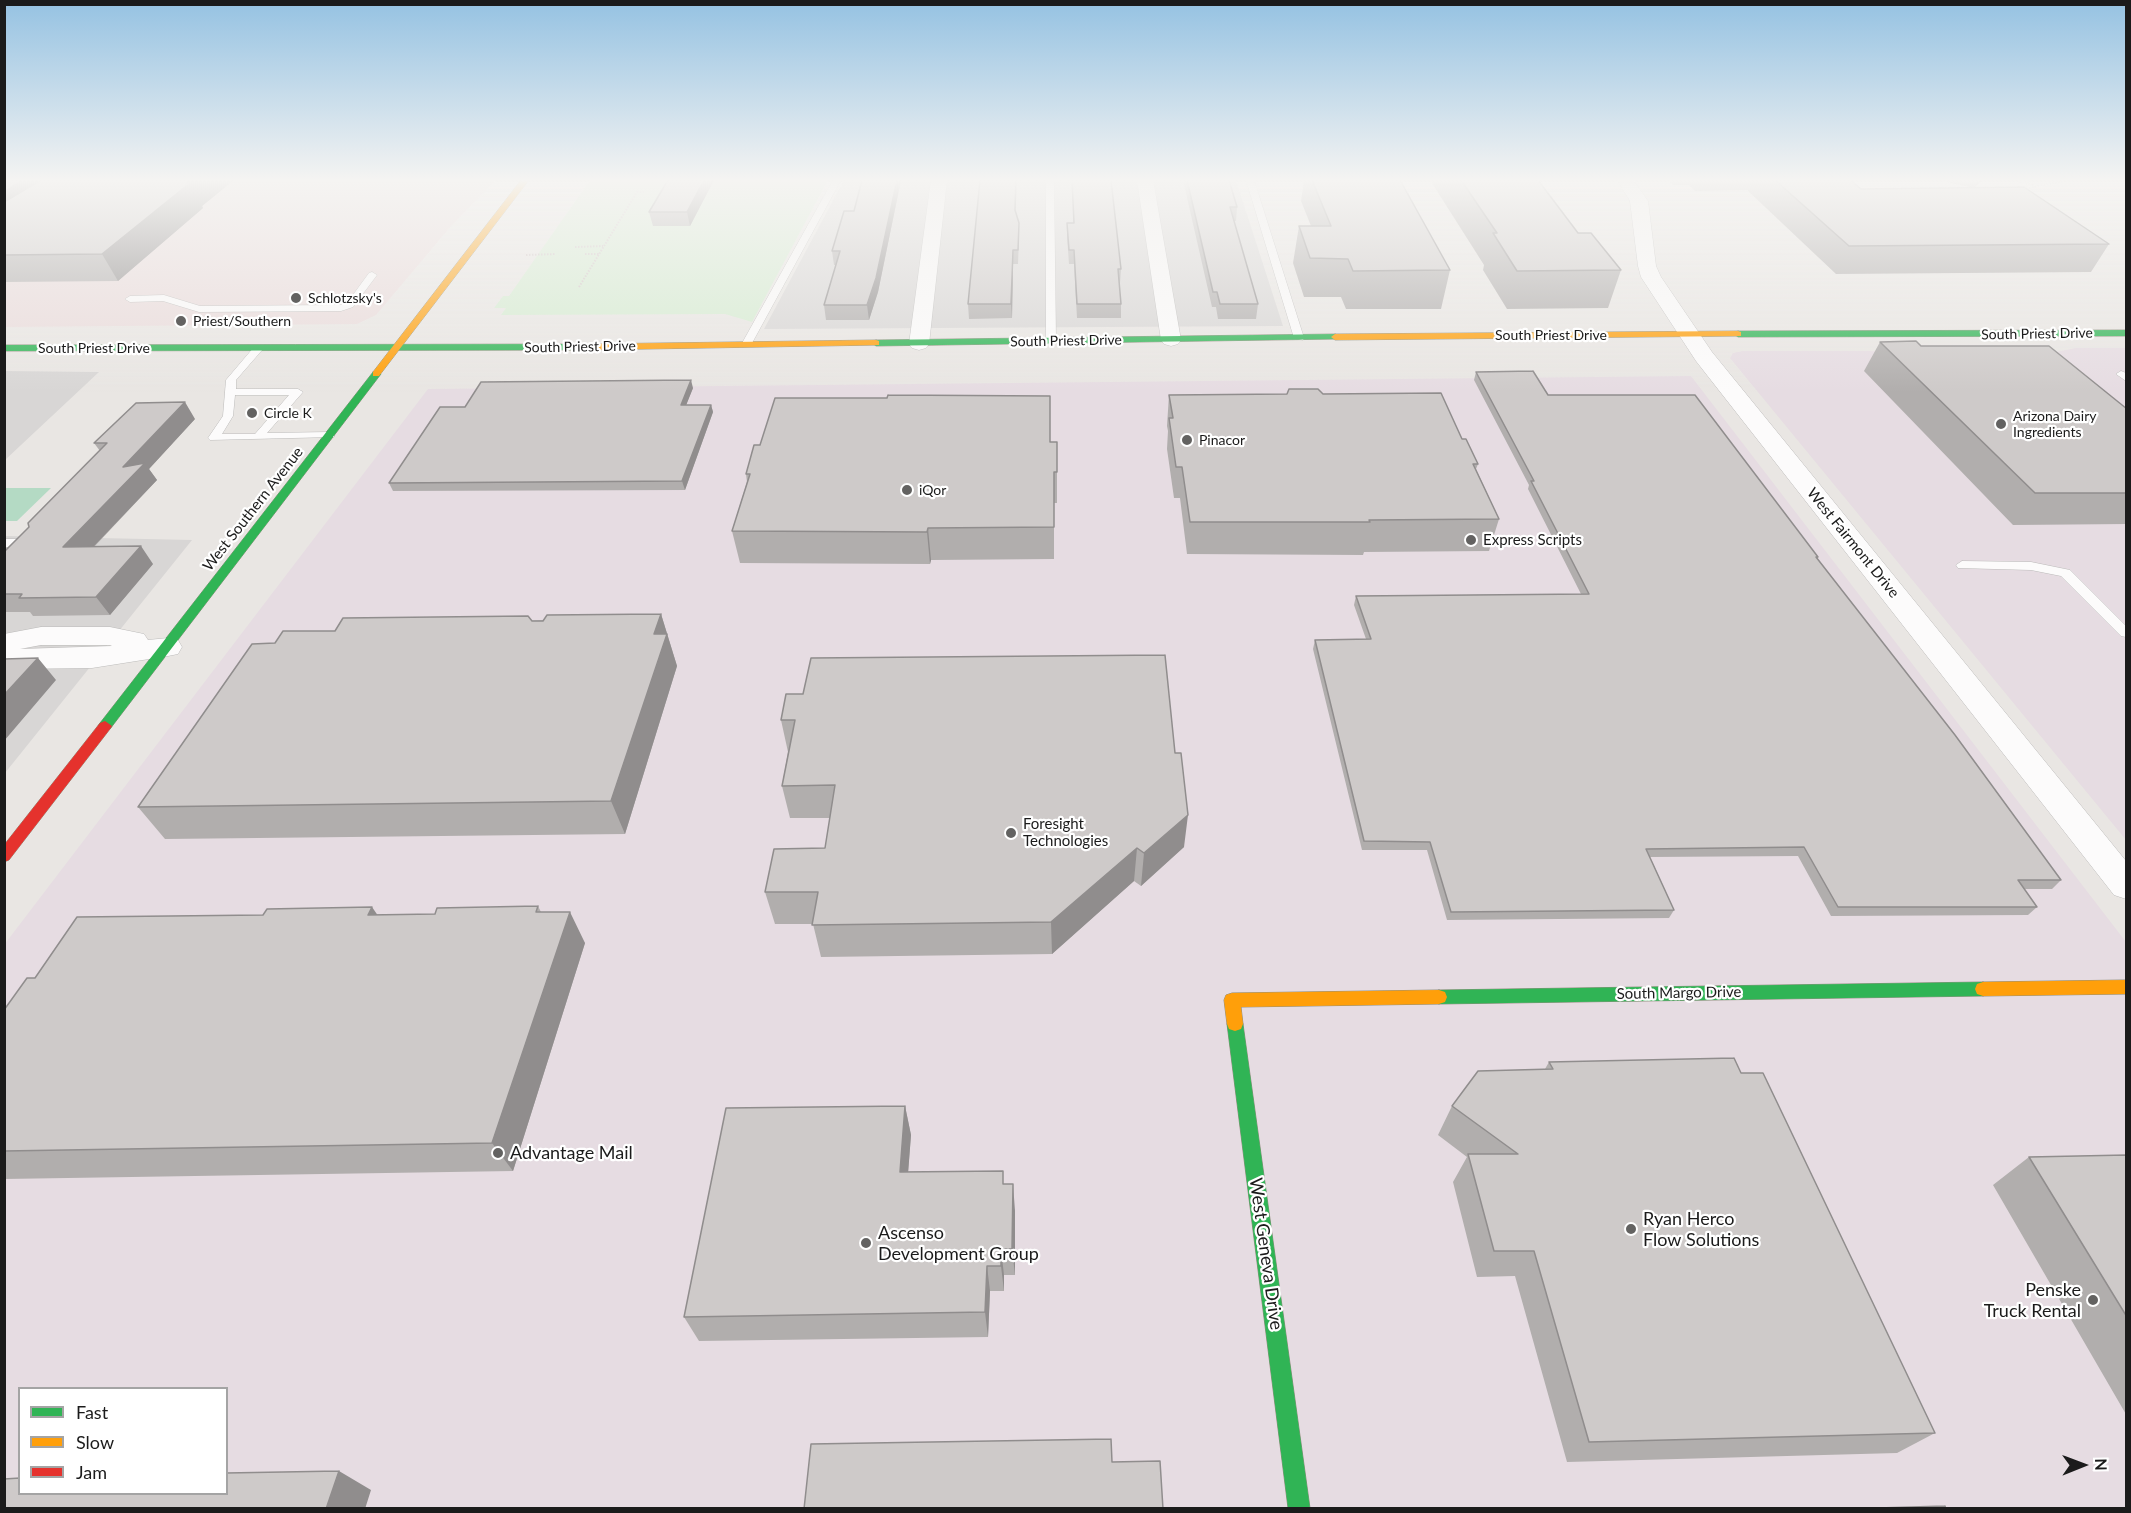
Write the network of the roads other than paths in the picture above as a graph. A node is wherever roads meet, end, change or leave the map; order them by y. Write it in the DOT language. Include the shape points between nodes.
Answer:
graph roads {
  1 [pos="471,251"];
  2 [pos="798,251"];
  3 [pos="930,251"];
  4 [pos="1050,251"];
  5 [pos="1157,251"];
  6 [pos="1272,251"];
  7 [pos="1645,251"];
  8 [pos="372,275"];
  9 [pos="130,299"];
  10 [pos="2127,333"];
  11 [pos="1688,334"];
  12 [pos="1299,338"];
  13 [pos="1171,340"];
  14 [pos="1051,342"];
  15 [pos="919,344"];
  16 [pos="746,345"];
  17 [pos="4,348"];
  18 [pos="258,349"];
  19 [pos="396,349"];
  20 [pos="230,392"];
  21 [pos="330,435"];
  22 [pos="258,437"];
  23 [pos="4,543"];
  24 [pos="20,558"];
  25 [pos="1962,565"];
  26 [pos="2127,633"];
  27 [pos="4,643"];
  28 [pos="168,647"];
  29 [pos="4,653"];
  30 [pos="4,856"];
  31 [pos="2127,885"];
  32 [pos="2127,987"];
  33 [pos="1232,1000"];
  34 [pos="1299,1509"];
  1 -- 19 [label="main road, West Southern Avenue"];
  2 -- 16 [label="lane"];
  3 -- 15 [label="street"];
  4 -- 14 [label="lane"];
  5 -- 13 [label="street"];
  6 -- 12 [label="lane"];
  7 -- 11 [label="street, West Fairmont Drive" via="1651,277"];
  8 -- 9 [label="lane" via="350,305 341,308 199,309 164,298"];
  10 -- 11 [label="main road, South Priest Drive"];
  11 -- 12 [label="main road, South Priest Drive"];
  11 -- 31 [label="street, West Fairmont Drive"];
  12 -- 13 [label="main road, South Priest Drive"];
  13 -- 14 [label="main road, South Priest Drive"];
  14 -- 15 [label="main road, South Priest Drive"];
  15 -- 16 [label="main road, South Priest Drive"];
  16 -- 19 [label="main road, South Priest Drive"];
  17 -- 18 [label="main road, South Priest Drive"];
  18 -- 19 [label="main road, South Priest Drive"];
  18 -- 20 [label="lane" via="231,380"];
  19 -- 21 [label="main road, West Southern Avenue"];
  20 -- 22 [label="lane" via="228,416 214,438"];
  20 -- 22 [label="lane" via="298,392"];
  21 -- 22 [label="lane"];
  21 -- 28 [label="main road, West Southern Avenue"];
  23 -- 24 [label="lane" via="35,543"];
  25 -- 26 [label="lane" via="2031,566 2065,573"];
  27 -- 28 [label="street" via="41,636 110,636"];
  28 -- 29 [label="street" via="92,658 13,659"];
  28 -- 30 [label="main road, West Southern Avenue"];
  32 -- 33 [label="main road, South Margo Drive"];
  33 -- 34 [label="main road, West Geneva Drive"];
}
